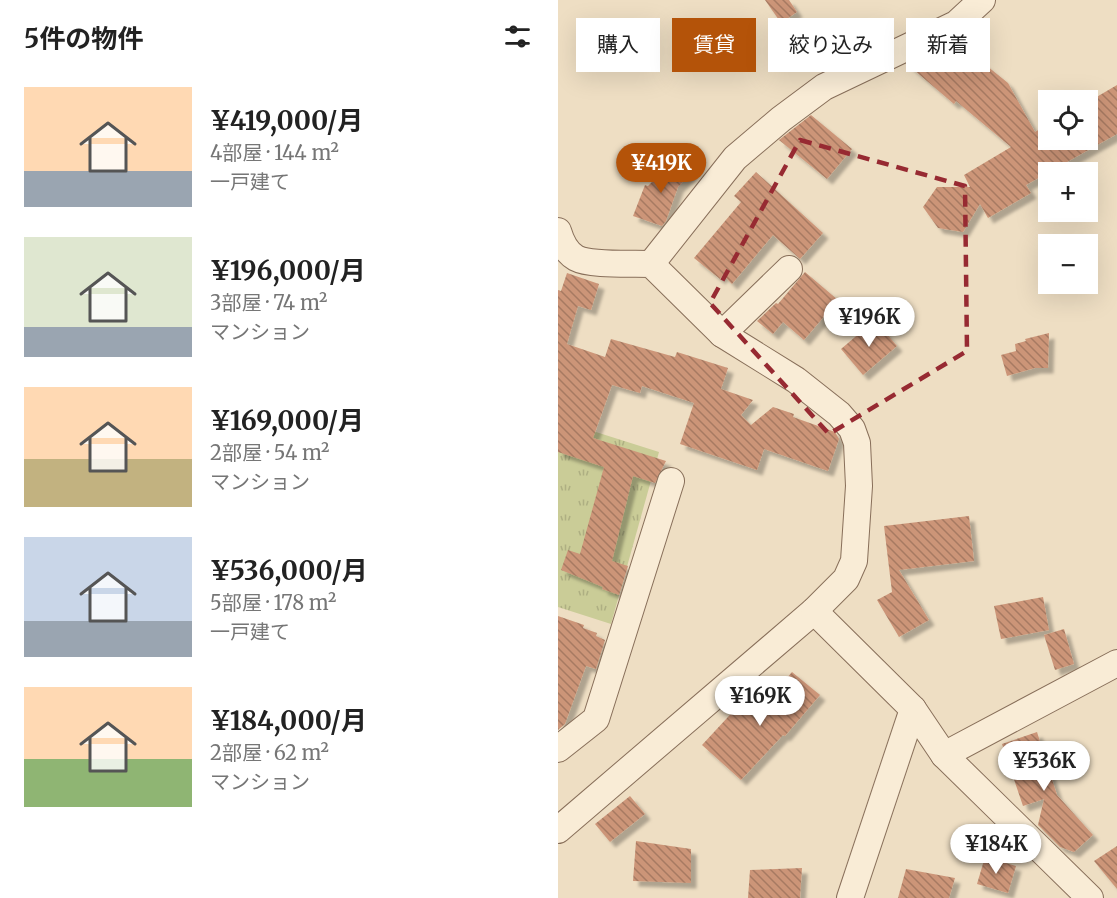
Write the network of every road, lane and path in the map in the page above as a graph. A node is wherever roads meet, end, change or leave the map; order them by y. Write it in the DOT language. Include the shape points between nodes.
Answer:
graph roads {
  1 [pos="982,0"];
  2 [pos="559,235"];
  3 [pos="651,264"];
  4 [pos="789,269"];
  5 [pos="722,334"];
  6 [pos="671,481"];
  7 [pos="814,611"];
  8 [pos="1117,663"];
  9 [pos="913,709"];
  10 [pos="558,749"];
  11 [pos="944,755"];
  12 [pos="558,830"];
  13 [pos="850,898"];
  14 [pos="1090,898"];
  1 -- 3 [label="street" via="956,24 824,87 781,119 735,158"];
  2 -- 3 [label="street" via="569,253 578,259"];
  3 -- 5 [label="street"];
  4 -- 5 [label="street"];
  5 -- 7 [label="street" via="796,380 839,414 854,434 860,486 854,561 846,579"];
  6 -- 10 [label="street" via="596,719"];
  7 -- 9 [label="street"];
  7 -- 12 [label="street"];
  8 -- 11 [label="street"];
  9 -- 11 [label="street"];
  9 -- 13 [label="street"];
  11 -- 14 [label="street"];
}
